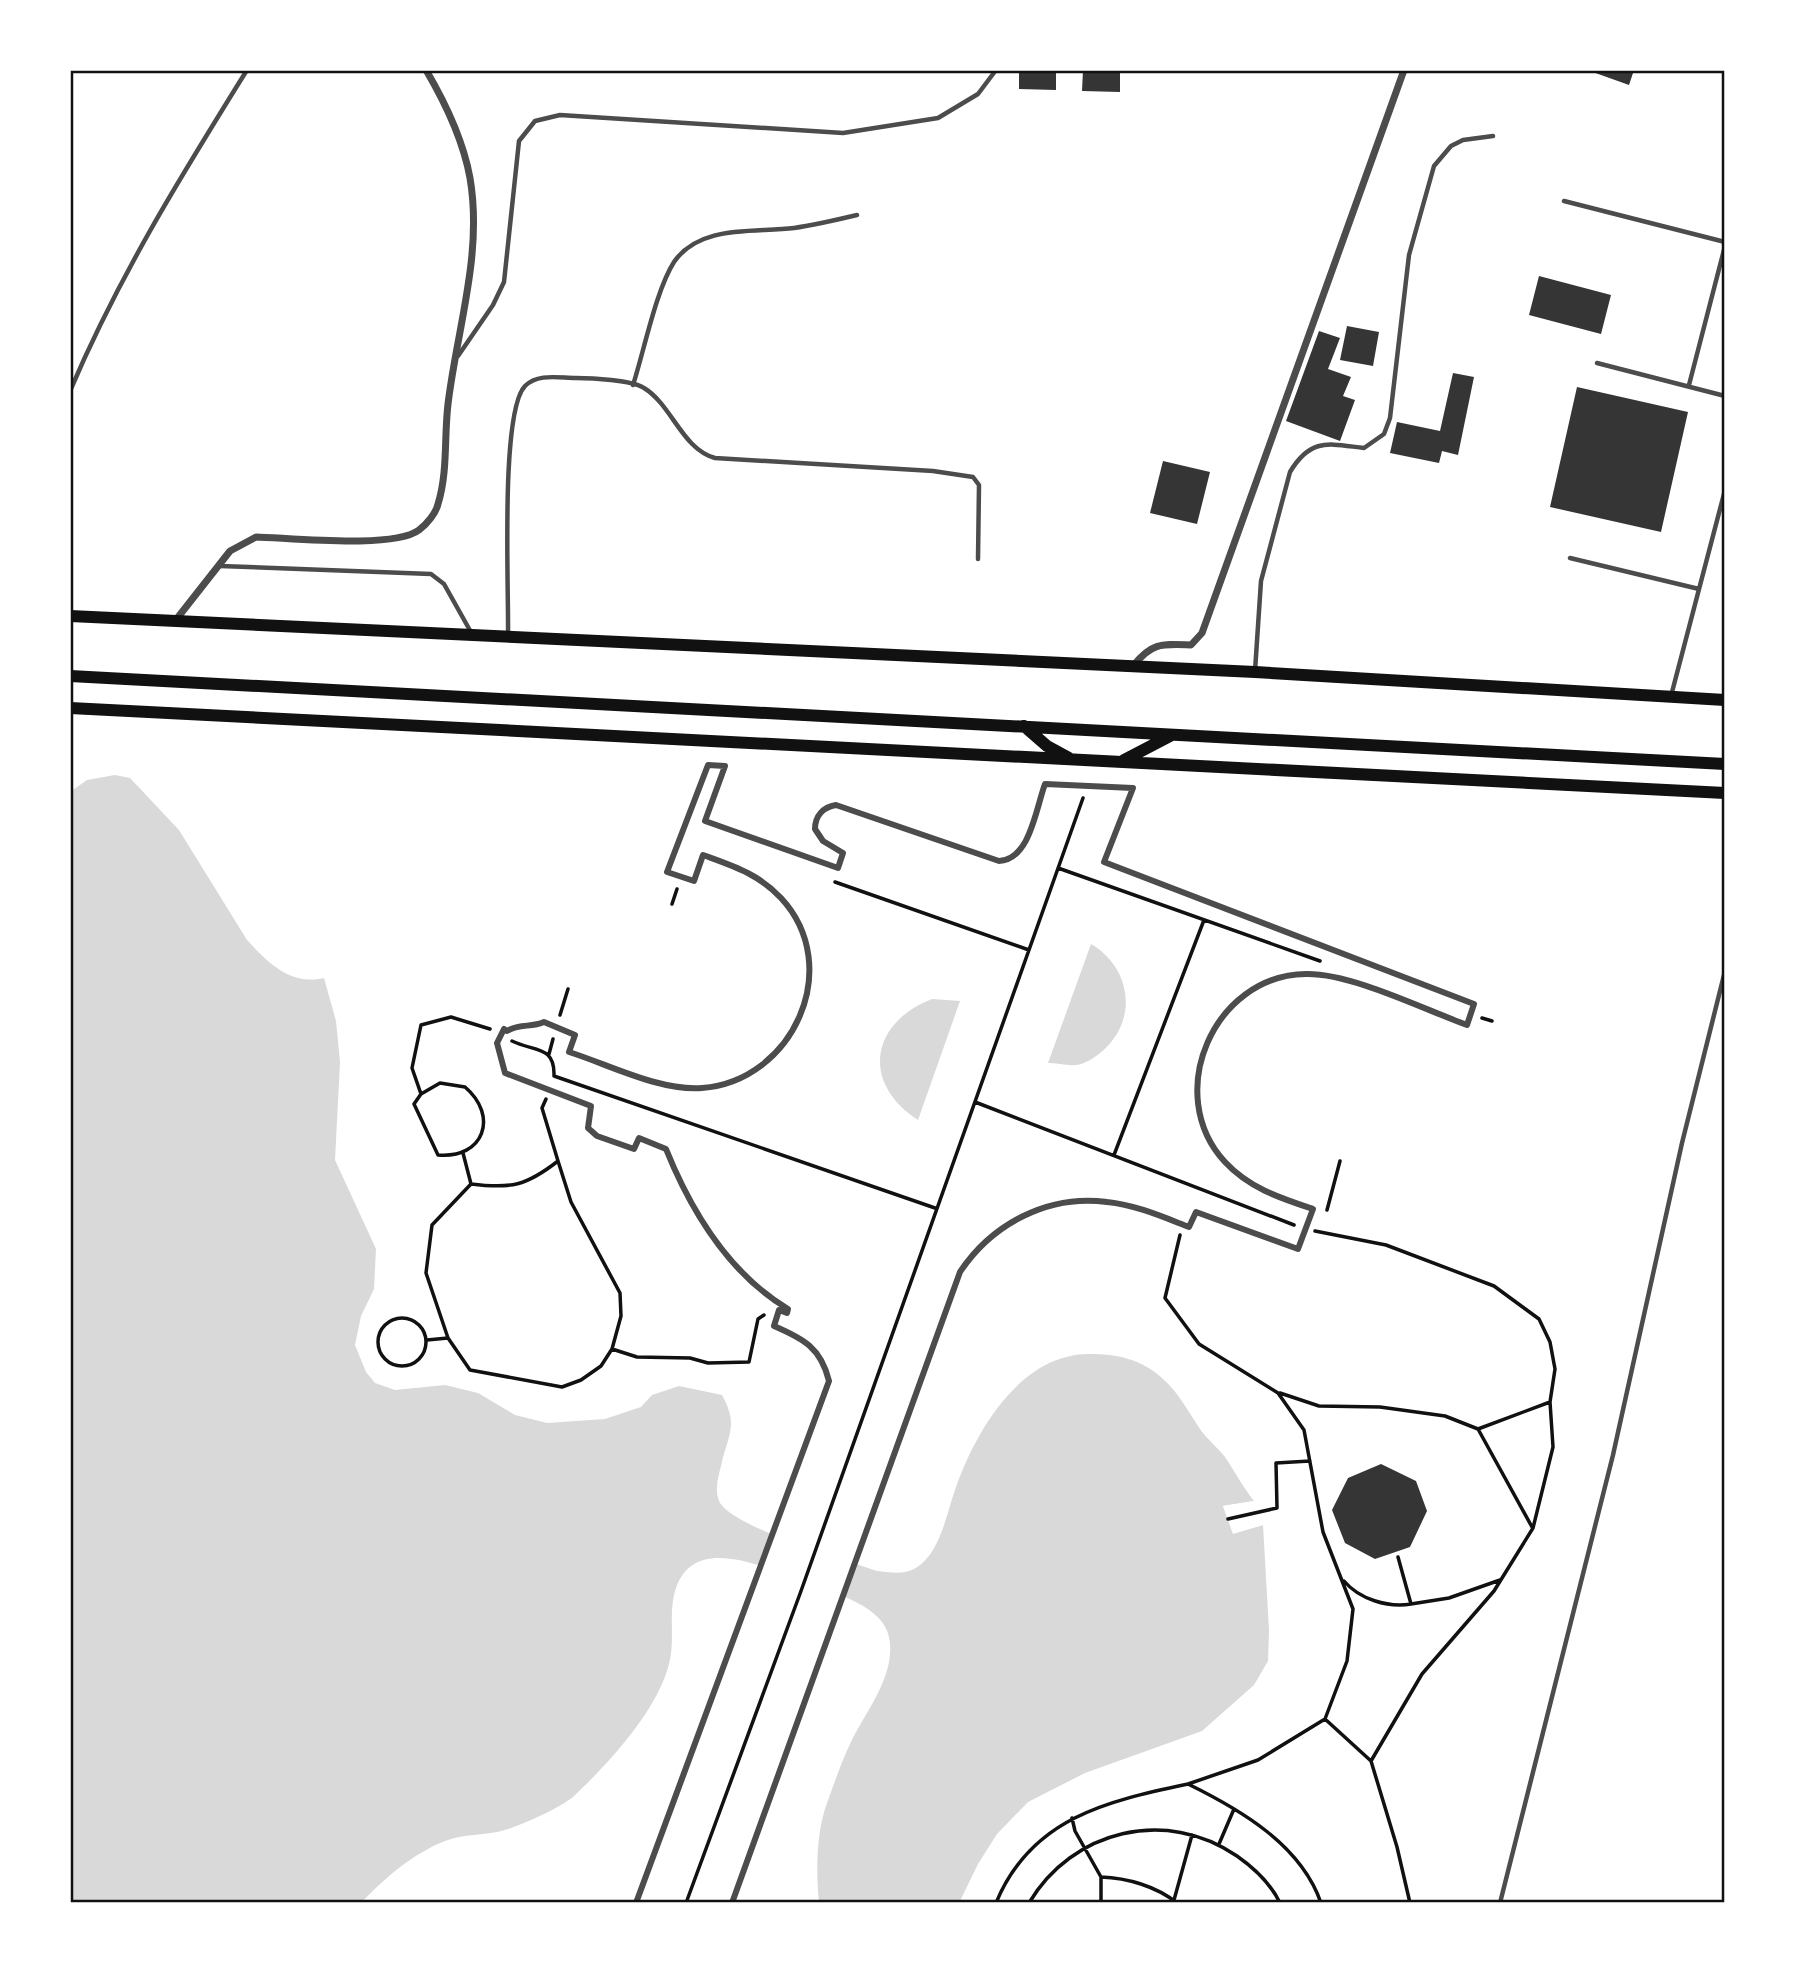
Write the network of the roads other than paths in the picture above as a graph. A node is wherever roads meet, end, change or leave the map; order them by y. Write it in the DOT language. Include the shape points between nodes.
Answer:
graph roads {
  1 [pos="247,70"];
  2 [pos="426,70"];
  3 [pos="996,70"];
  4 [pos="1404,70"];
  5 [pos="1493,136"];
  6 [pos="1564,201"];
  7 [pos="857,215"];
  8 [pos="1725,244"];
  9 [pos="453,362"];
  10 [pos="1597,363"];
  11 [pos="633,385"];
  12 [pos="1689,385"];
  13 [pos="70,391"];
  14 [pos="1725,396"];
  15 [pos="1725,490"];
  16 [pos="1570,558"];
  17 [pos="978,559"];
  18 [pos="219,566"];
  19 [pos="1699,589"];
  20 [pos="70,616"];
  21 [pos="175,621"];
  22 [pos="472,634"];
  23 [pos="509,636"];
  24 [pos="1133,666"];
  25 [pos="1255,672"];
  26 [pos="70,676"];
  27 [pos="1671,697"];
  28 [pos="1725,700"];
  29 [pos="70,708"];
  30 [pos="1024,726"];
  31 [pos="1174,734"];
  32 [pos="1072,759"];
  33 [pos="1120,762"];
  34 [pos="1725,764"];
  35 [pos="1725,793"];
  36 [pos="1725,971"];
  37 [pos="636,1903"];
  38 [pos="732,1903"];
  39 [pos="1500,1903"];
  1 -- 13 [label="lane" via="147,233 102,317"];
  2 -- 9 [label="street" via="461,137 474,219 472,271"];
  3 -- 9 [label="lane" via="978,94 938,118 843,133 560,115 535,121 519,141 504,282"];
  4 -- 24 [label="street" via="1202,633 1191,645 1146,650"];
  5 -- 25 [label="lane" via="1473,136 1451,146 1434,166 1409,255 1390,418 1384,434 1364,448 1323,443 1300,457 1290,472 1261,581"];
  6 -- 8 [label="lane"];
  7 -- 11 [label="lane" via="794,228 743,230 704,239 683,253 662,293"];
  8 -- 12 [label="lane"];
  9 -- 18 [label="street" via="438,507 418,531 379,541 256,537 230,551"];
  10 -- 12 [label="lane"];
  11 -- 17 [label="lane" via="649,392 700,452 715,458 973,477 979,485"];
  11 -- 23 [label="lane" via="541,378 527,384 517,397 509,446"];
  12 -- 14 [label="lane"];
  15 -- 19 [label="lane"];
  16 -- 19 [label="lane"];
  18 -- 21 [label="street"];
  18 -- 22 [label="lane" via="432,574 444,584"];
  19 -- 27 [label="lane"];
  20 -- 21 [label="main road"];
  21 -- 22 [label="main road"];
  22 -- 23 [label="main road"];
  23 -- 24 [label="main road"];
  24 -- 25 [label="main road"];
  25 -- 27 [label="main road"];
  26 -- 30 [label="main road"];
  27 -- 28 [label="main road"];
  29 -- 32 [label="main road"];
  30 -- 31 [label="main road"];
  30 -- 32 [label="main road"];
  31 -- 33 [label="main road"];
  31 -- 34 [label="main road"];
  32 -- 33 [label="main road"];
  33 -- 35 [label="main road"];
  36 -- 39 [label="lane" via="1613,1455"];
  37 -- 38 [label="street" via="828,1390 825,1365 814,1346 774,1326 779,1310 787,1314 788,1309 725,1253 695,1211 666,1149 639,1138 634,1149 597,1136 588,1128 591,1106 505,1073 497,1043 503,1029 544,1022 575,1035 569,1052 671,1085 700,1088 745,1077 789,1039 805,1005 810,974 804,940 790,909 750,871 703,855 694,881 667,872 708,765 725,766 705,821 838,868 843,853 823,841 815,829 817,816 829,806 1008,861 1021,851 1045,783 1133,788 1104,862 1474,1004 1467,1025 1335,977 1304,974 1260,986 1223,1015 1205,1043 1198,1071 1201,1120 1223,1160 1245,1181 1313,1209 1297,1249 1196,1212 1189,1227 1106,1201 1063,1202 1030,1212 975,1250 960,1272"];
}
